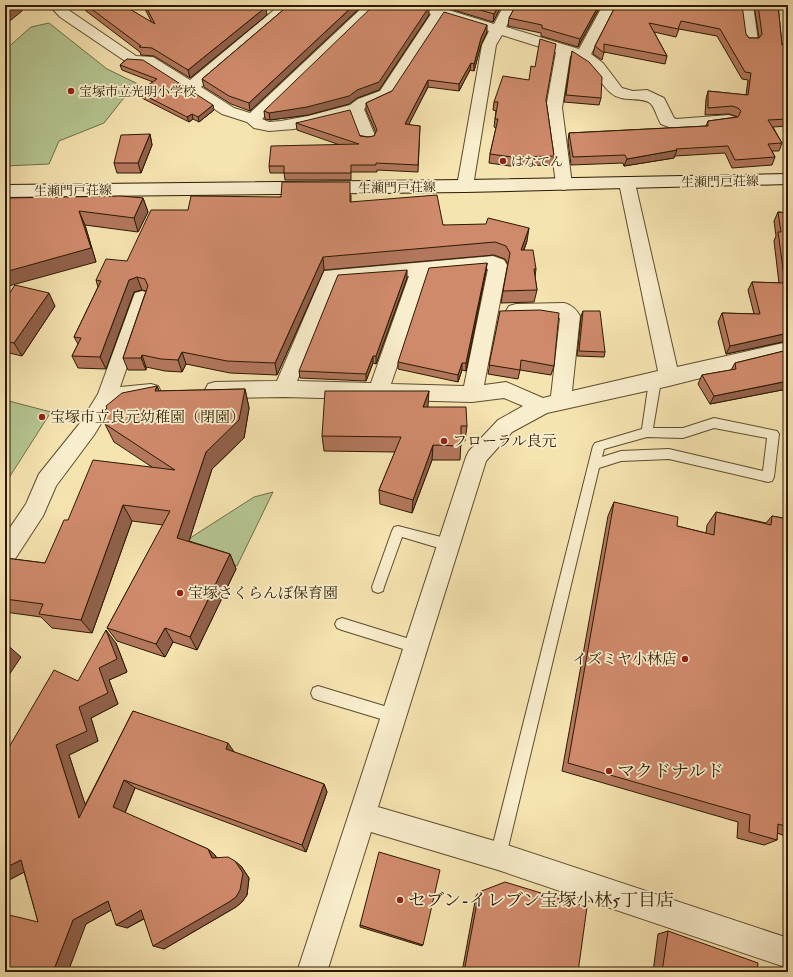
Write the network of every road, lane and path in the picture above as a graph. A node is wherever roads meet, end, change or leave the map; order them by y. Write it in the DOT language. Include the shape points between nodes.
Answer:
graph roads {
  1 [pos="59,5"];
  2 [pos="374,5"];
  3 [pos="417,5"];
  4 [pos="511,5"];
  5 [pos="610,5"];
  6 [pos="746,5"];
  7 [pos="265,8"];
  8 [pos="284,9"];
  9 [pos="439,12"];
  10 [pos="496,30"];
  11 [pos="750,41"];
  12 [pos="564,50"];
  13 [pos="583,55"];
  14 [pos="191,87"];
  15 [pos="356,108"];
  16 [pos="253,119"];
  17 [pos="729,120"];
  18 [pos="368,138"];
  19 [pos="788,179"];
  20 [pos="627,183"];
  21 [pos="564,184"];
  22 [pos="465,186"];
  23 [pos="5,191"];
  24 [pos="420,268"];
  25 [pos="142,298"];
  26 [pos="489,312"];
  27 [pos="788,349"];
  28 [pos="662,379"];
  29 [pos="284,389"];
  30 [pos="174,391"];
  31 [pos="197,391"];
  32 [pos="378,391"];
  33 [pos="472,394"];
  34 [pos="107,396"];
  35 [pos="552,404"];
  36 [pos="647,432"];
  37 [pos="594,465"];
  38 [pos="449,545"];
  39 [pos="5,555"];
  40 [pos="378,587"];
  41 [pos="342,624"];
  42 [pos="416,648"];
  43 [pos="318,693"];
  44 [pos="394,716"];
  45 [pos="362,816"];
  46 [pos="498,856"];
  47 [pos="788,953"];
  48 [pos="312,972"];
  1 -- 14 [label="street" via="65,14 133,60 148,60"];
  2 -- 16 [label="street"];
  3 -- 9 [label="street"];
  4 -- 10 [label="street"];
  5 -- 13 [label="street"];
  6 -- 11 [label="street"];
  7 -- 8 [label="street"];
  8 -- 14 [label="street"];
  9 -- 10 [label="street"];
  9 -- 15 [label="street" via="386,94 364,102"];
  10 -- 12 [label="street"];
  10 -- 22 [label="street" via="489,45"];
  12 -- 13 [label="street"];
  12 -- 21 [label="street" via="554,108"];
  13 -- 17 [label="street" via="598,66 617,91 632,96 647,95 658,100 667,121 674,124"];
  14 -- 16 [label="street" via="228,112"];
  15 -- 16 [label="street" via="293,124 259,125"];
  15 -- 18 [label="street"];
  19 -- 20 [label="street, 生瀬門戸荘線"];
  20 -- 21 [label="street, 生瀬門戸荘線"];
  20 -- 28 [label="street"];
  21 -- 22 [label="street, 生瀬門戸荘線"];
  22 -- 23 [label="street, 生瀬門戸荘線"];
  24 -- 26 [label="street" via="493,262 498,265"];
  24 -- 29 [label="street" via="331,276"];
  24 -- 32 [label="street"];
  25 -- 34 [label="street"];
  26 -- 33 [label="street"];
  26 -- 35 [label="street" via="564,310 570,316"];
  27 -- 28 [label="street"];
  28 -- 35 [label="street"];
  28 -- 36 [label="lane"];
  29 -- 31 [label="street"];
  29 -- 32 [label="street"];
  30 -- 34 [label="street"];
  32 -- 33 [label="street"];
  33 -- 35 [label="street" via="506,390"];
  34 -- 39 [label="street" via="87,429 47,481 35,509"];
  35 -- 38 [label="street" via="505,426 477,458"];
  36 -- 37 [label="lane" via="599,446"];
  36 -- 37 [label="lane" via="683,433 714,423 773,434 768,477 669,454 621,456"];
  37 -- 46 [label="lane"];
  38 -- 40 [label="lane" via="398,531"];
  38 -- 42 [label="street"];
  41 -- 42 [label="lane"];
  42 -- 44 [label="street"];
  43 -- 44 [label="lane"];
  44 -- 45 [label="street"];
  45 -- 46 [label="street"];
  45 -- 48 [label="street"];
  46 -- 47 [label="street"];
}
